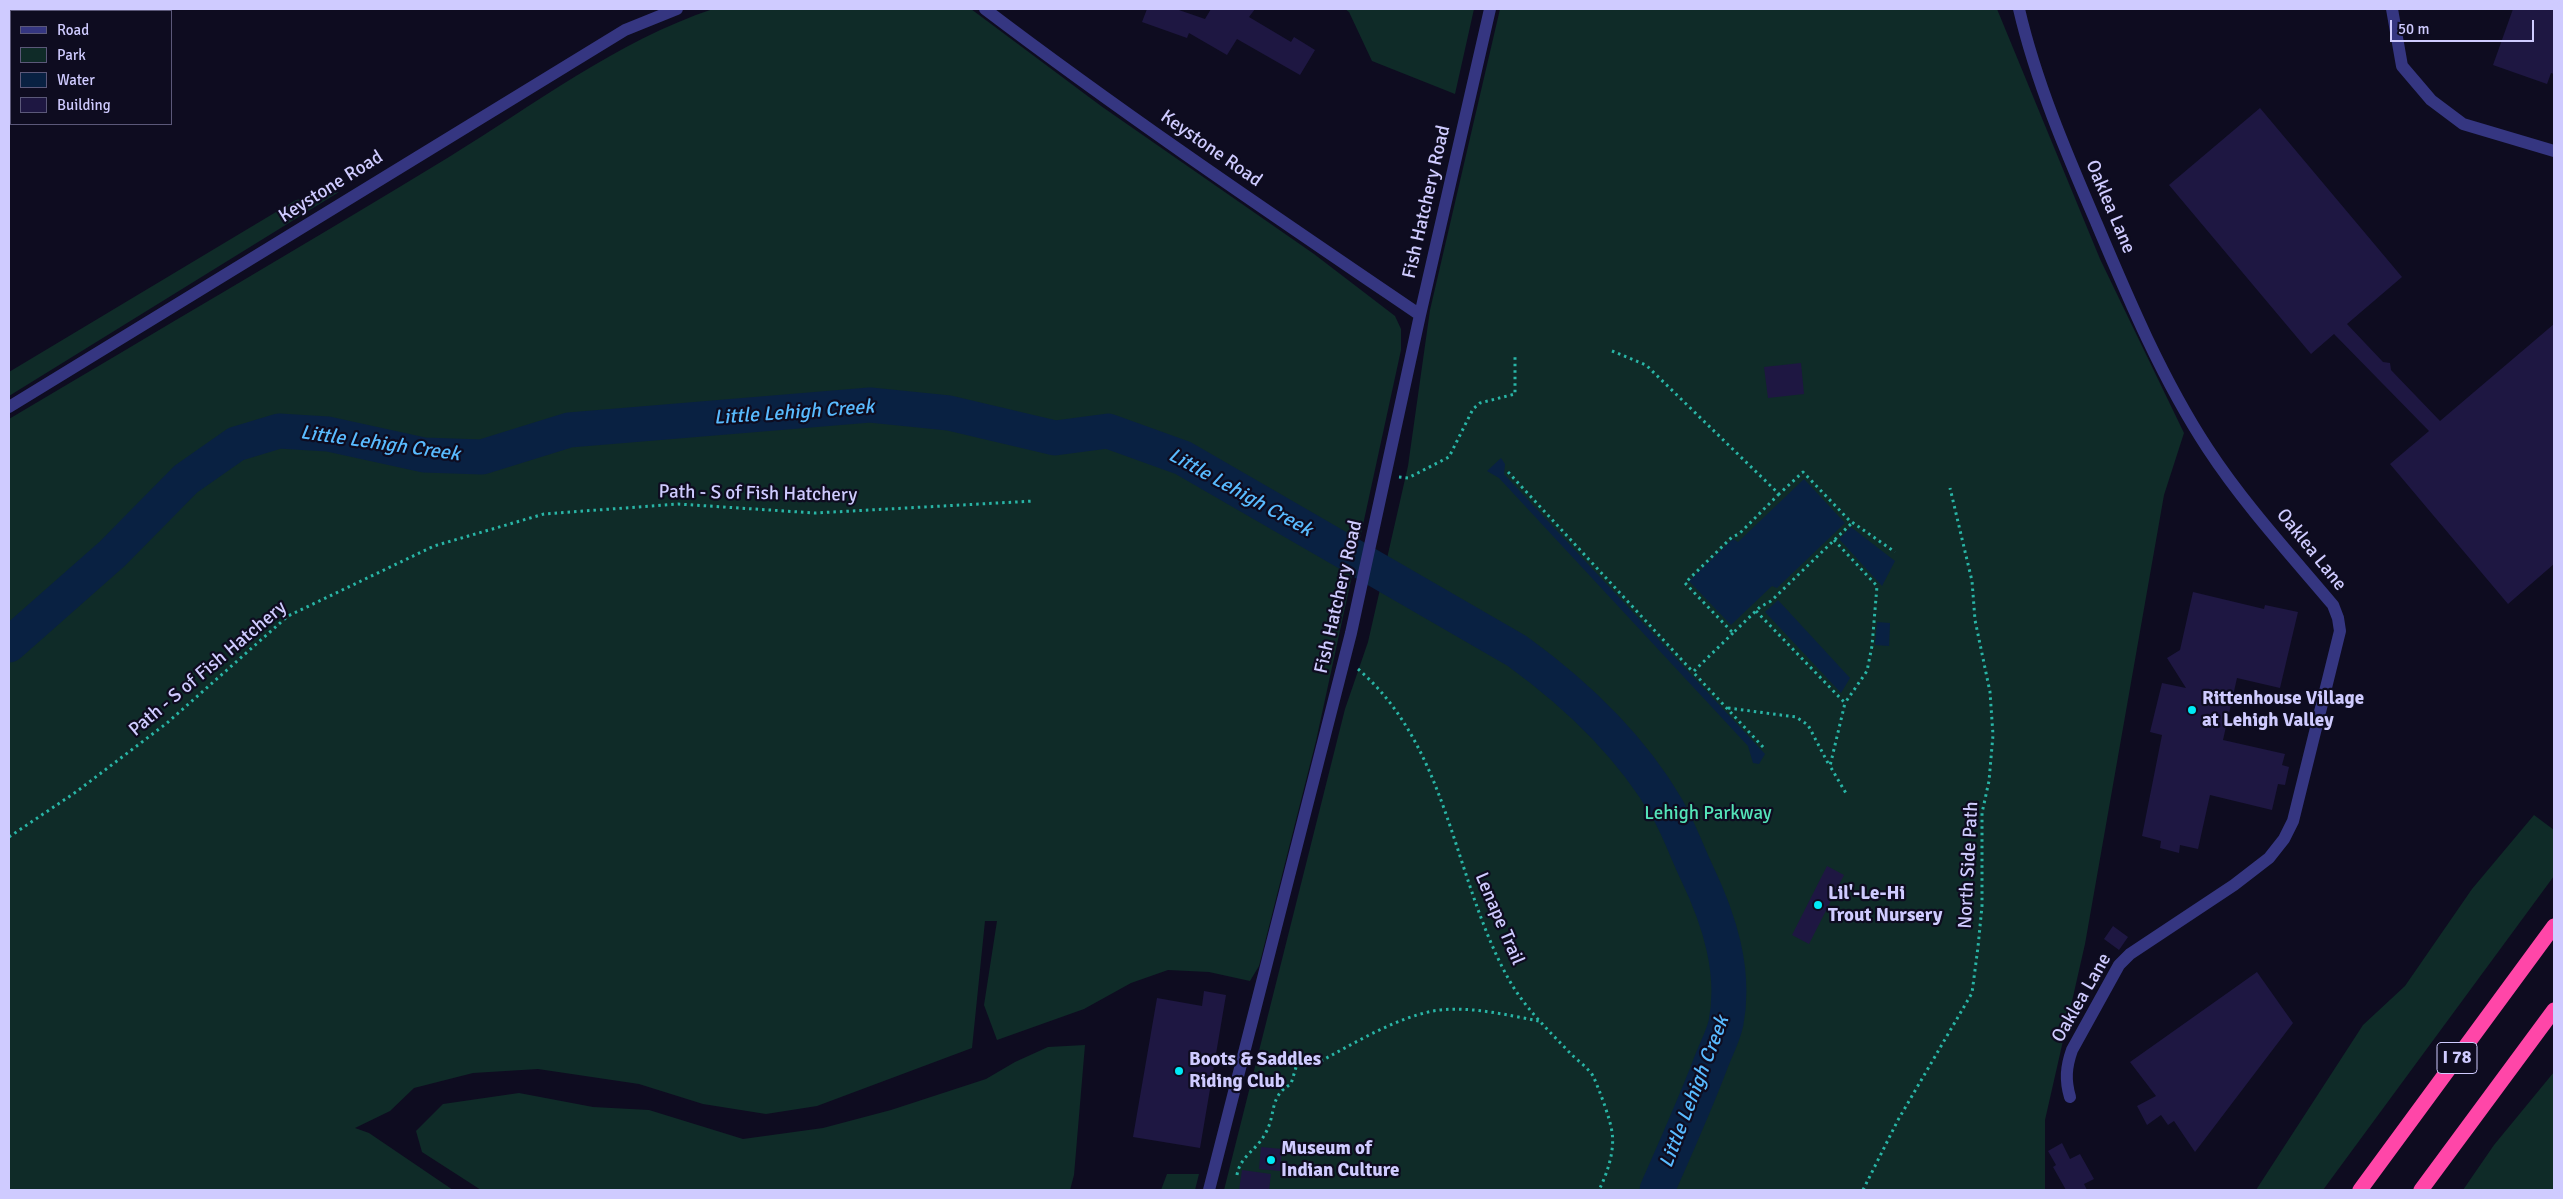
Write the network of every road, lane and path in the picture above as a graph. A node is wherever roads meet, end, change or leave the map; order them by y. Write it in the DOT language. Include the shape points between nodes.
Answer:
graph roads {
  1 [pos="677,9"];
  2 [pos="985,9"];
  3 [pos="1490,9"];
  4 [pos="2019,9"];
  5 [pos="2392,9"];
  6 [pos="2554,151"];
  7 [pos="1420,315"];
  8 [pos="1612,351"];
  9 [pos="1515,355"];
  10 [pos="9,407"];
  11 [pos="1508,472"];
  12 [pos="1385,477"];
  13 [pos="1950,488"];
  14 [pos="1779,494"];
  15 [pos="1034,501"];
  16 [pos="1852,522"];
  17 [pos="1834,540"];
  18 [pos="1895,552"];
  19 [pos="1756,611"];
  20 [pos="1733,633"];
  21 [pos="1345,657"];
  22 [pos="1694,672"];
  23 [pos="1845,703"];
  24 [pos="1727,708"];
  25 [pos="1764,748"];
  26 [pos="1830,766"];
  27 [pos="1847,795"];
  28 [pos="9,837"];
  29 [pos="2554,926"];
  30 [pos="2554,1010"];
  31 [pos="1540,1022"];
  32 [pos="2070,1097"];
  33 [pos="1237,1175"];
  34 [pos="1209,1190"];
  35 [pos="1599,1190"];
  36 [pos="1863,1190"];
  37 [pos="2360,1190"];
  38 [pos="2421,1190"];
  1 -- 10 [label="street, Keystone Road" via="625,30"];
  2 -- 7 [label="street, Keystone Road" via="1246,197"];
  3 -- 7 [label="street, Fish Hatchery Road"];
  4 -- 32 [label="street, Oaklea Lane" via="2029,51 2069,158 2149,341 2207,448 2238,491 2333,605 2340,632 2293,821 2284,840 2269,858 2234,885 2130,954 2119,965 2072,1050 2066,1081"];
  5 -- 6 [label="street" via="2402,66 2431,100 2463,124"];
  7 -- 12 [label="street, Fish Hatchery Road"];
  8 -- 14 [label="path" via="1646,365"];
  9 -- 12 [label="path" via="1515,394 1480,403 1474,408 1449,456 1408,478"];
  11 -- 22 [label="path"];
  12 -- 21 [label="street, Fish Hatchery Road"];
  13 -- 36 [label="path, North Side Path" via="1972,581 1975,620 1990,692 1993,735 1982,813 1982,906 1972,993 1898,1120"];
  14 -- 16 [label="path" via="1803,472"];
  14 -- 20 [label="path" via="1685,583"];
  15 -- 28 [label="path, Path - S of Fish Hatchery" via="815,513 659,505 544,514 434,546 288,616 167,723 76,792"];
  16 -- 17 [label="path"];
  16 -- 18 [label="path"];
  17 -- 19 [label="path" via="1771,601"];
  17 -- 23 [label="path" via="1877,586 1867,671"];
  19 -- 20 [label="path"];
  19 -- 23 [label="path"];
  20 -- 22 [label="path"];
  21 -- 31 [label="path, Lenape Trail" via="1375,684 1399,714 1431,773 1489,937 1512,985"];
  21 -- 34 [label="street, Fish Hatchery Road"];
  22 -- 24 [label="path"];
  23 -- 26 [label="path"];
  24 -- 25 [label="path"];
  24 -- 26 [label="path" via="1796,717 1808,725"];
  26 -- 27 [label="path"];
  29 -- 37 [label="highway, I 78"];
  30 -- 38 [label="highway, I 78"];
  31 -- 33 [label="path" via="1485,1011 1435,1011 1402,1020 1319,1062 1300,1054 1291,1084 1279,1091 1265,1136 1244,1157"];
  31 -- 35 [label="path, Lenape Trail" via="1593,1076 1612,1133 1608,1174"];
}
